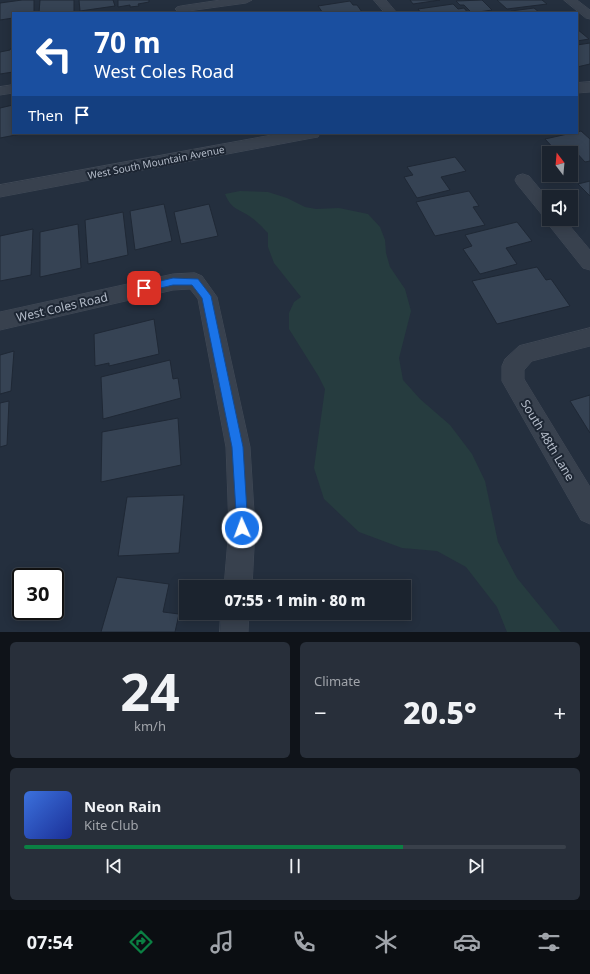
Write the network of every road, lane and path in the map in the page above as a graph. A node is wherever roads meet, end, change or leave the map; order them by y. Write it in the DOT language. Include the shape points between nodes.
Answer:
graph roads {
  1 [pos="246,0"];
  2 [pos="380,0"];
  3 [pos="570,0"];
  4 [pos="180,7"];
  5 [pos="390,12"];
  6 [pos="590,16"];
  7 [pos="590,87"];
  8 [pos="578,88"];
  9 [pos="12,89"];
  10 [pos="0,91"];
  11 [pos="307,134"];
  12 [pos="523,180"];
  13 [pos="0,191"];
  14 [pos="542,203"];
  15 [pos="560,226"];
  16 [pos="590,263"];
  17 [pos="0,321"];
  18 [pos="590,337"];
  19 [pos="590,511"];
  20 [pos="238,580"];
  21 [pos="235,620"];
  22 [pos="234,632"];
  1 -- 4 [label="street"];
  2 -- 5 [label="street"];
  3 -- 6 [label="street"];
  7 -- 8 [label="street"];
  9 -- 10 [label="street"];
  11 -- 13 [label="street, West South Mountain Avenue"];
  12 -- 14 [label="street"];
  15 -- 16 [label="street"];
  17 -- 20 [label="street, West Coles Road" via="173,282 195,282 207,296 238,447 242,528"];
  18 -- 19 [label="street, South 48th Lane" via="526,353 513,366 512,381"];
  21 -- 22 [label="street"];
}
